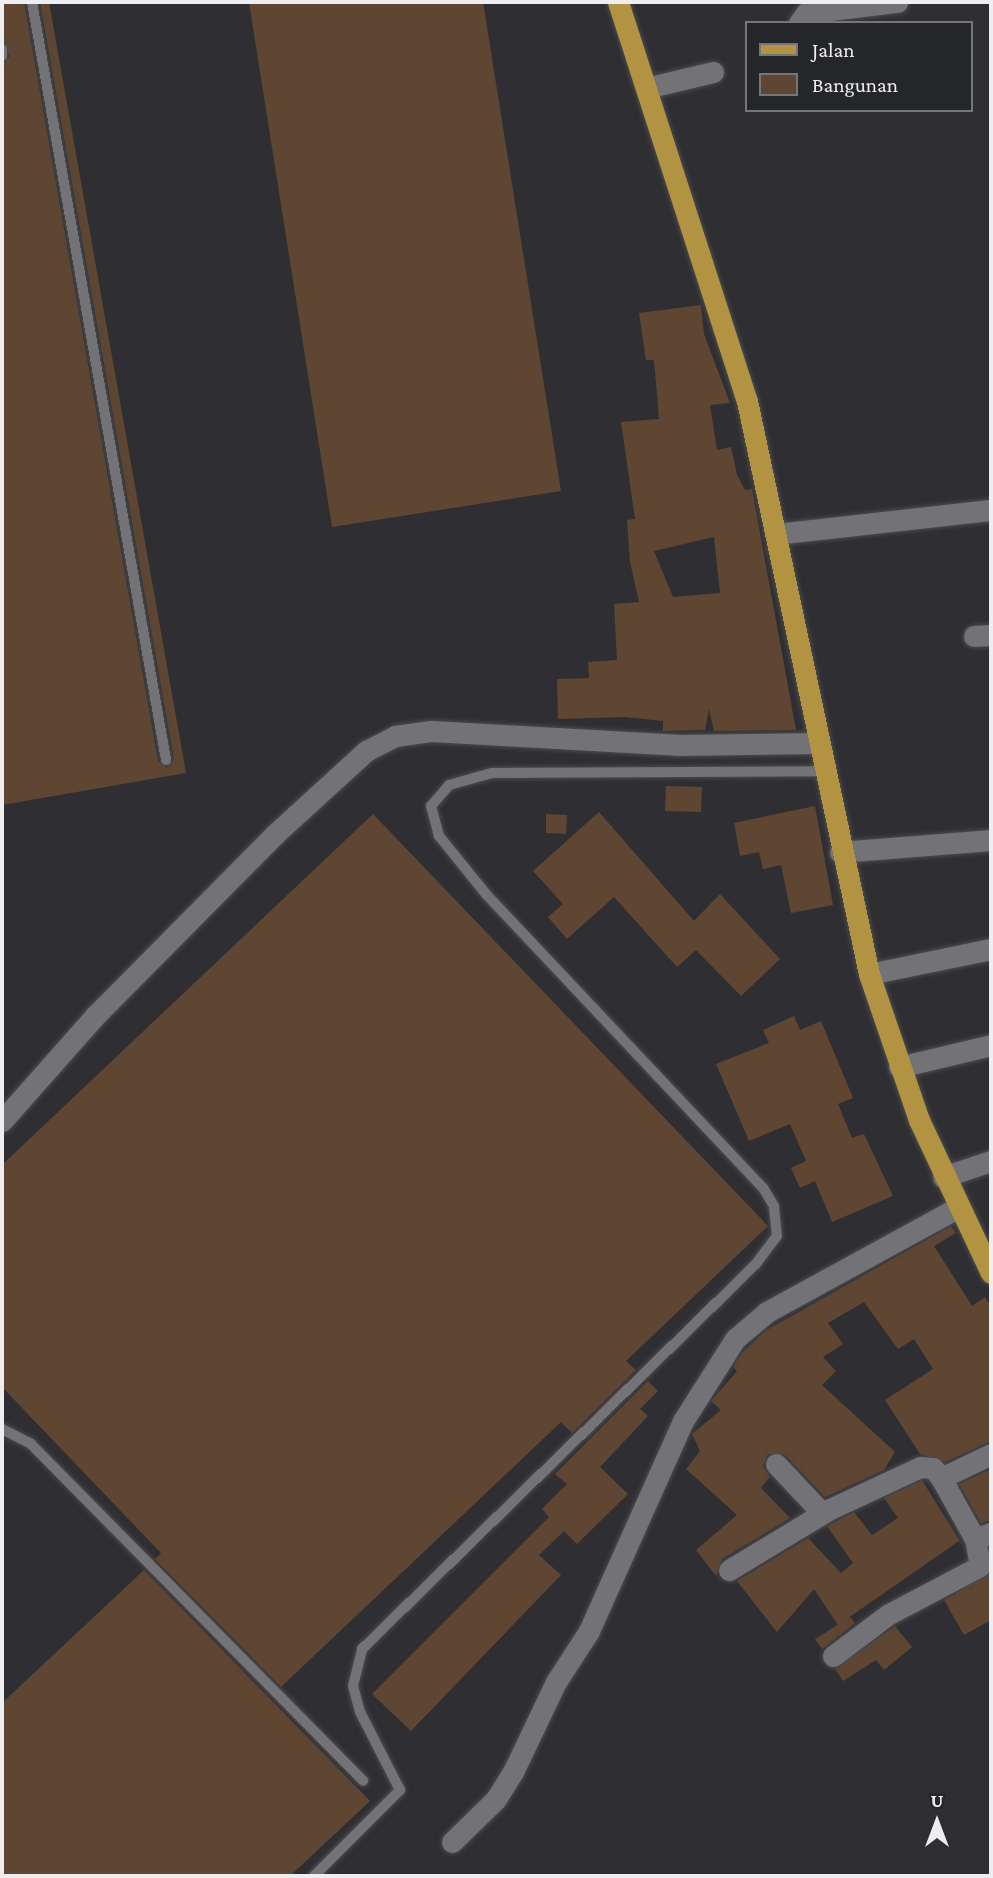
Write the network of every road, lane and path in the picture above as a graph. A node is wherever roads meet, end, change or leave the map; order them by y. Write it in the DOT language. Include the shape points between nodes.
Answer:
graph roads {
  1 [pos="32,2"];
  2 [pos="618,2"];
  3 [pos="897,2"];
  4 [pos="800,21"];
  5 [pos="2,49"];
  6 [pos="2,56"];
  7 [pos="713,72"];
  8 [pos="646,88"];
  9 [pos="991,510"];
  10 [pos="776,534"];
  11 [pos="818,744"];
  12 [pos="166,760"];
  13 [pos="825,771"];
  14 [pos="991,840"];
  15 [pos="840,852"];
  16 [pos="991,949"];
  17 [pos="869,974"];
  18 [pos="991,1045"];
  19 [pos="899,1067"];
  20 [pos="2,1121"];
  21 [pos="991,1161"];
  22 [pos="943,1177"];
  23 [pos="957,1208"];
  24 [pos="991,1273"];
  25 [pos="2,1429"];
  26 [pos="991,1454"];
  27 [pos="776,1464"];
  28 [pos="941,1478"];
  29 [pos="822,1514"];
  30 [pos="983,1536"];
  31 [pos="729,1570"];
  32 [pos="833,1656"];
  33 [pos="363,1781"];
  34 [pos="452,1842"];
  35 [pos="314,1876"];
  1 -- 12 [label="lane"];
  2 -- 8 [label="main road"];
  3 -- 4 [label="street" via="806,13"];
  5 -- 6 [label="lane"];
  7 -- 8 [label="street"];
  8 -- 10 [label="main road" via="747,401"];
  9 -- 10 [label="street"];
  10 -- 11 [label="main road"];
  11 -- 13 [label="main road"];
  11 -- 20 [label="street" via="678,745 431,731 395,736 366,751 274,835 95,1016"];
  13 -- 15 [label="main road"];
  13 -- 35 [label="lane" via="492,773 449,785 431,806 439,836 486,894 763,1188 774,1206 777,1236 755,1265 362,1649 354,1686 360,1712 400,1790"];
  14 -- 15 [label="street"];
  15 -- 17 [label="main road"];
  16 -- 17 [label="street"];
  17 -- 19 [label="main road"];
  18 -- 19 [label="street"];
  19 -- 22 [label="main road"];
  21 -- 22 [label="street"];
  22 -- 23 [label="main road"];
  23 -- 24 [label="main road"];
  23 -- 34 [label="street" via="778,1306 735,1339 683,1421 589,1631 556,1682 513,1772 496,1799"];
  25 -- 33 [label="lane" via="23,1438 60,1472"];
  26 -- 28 [label="street"];
  27 -- 29 [label="street"];
  28 -- 29 [label="street" via="933,1468 916,1468"];
  28 -- 30 [label="street"];
  29 -- 31 [label="street"];
  30 -- 32 [label="street" via="980,1566 889,1614"];
}
